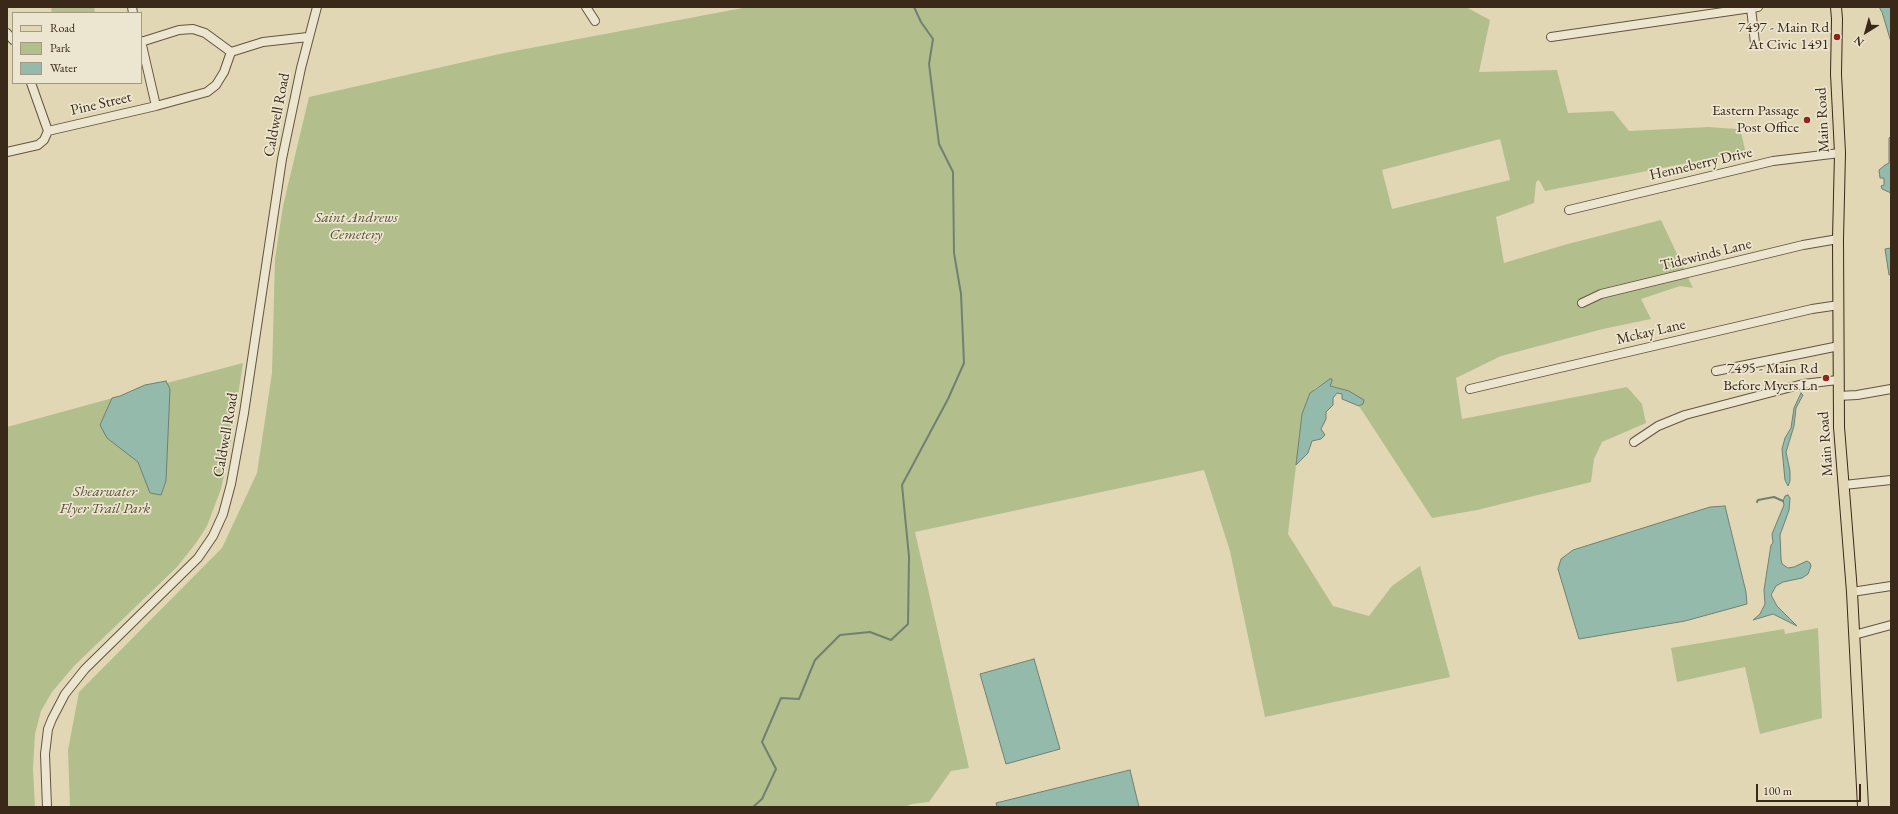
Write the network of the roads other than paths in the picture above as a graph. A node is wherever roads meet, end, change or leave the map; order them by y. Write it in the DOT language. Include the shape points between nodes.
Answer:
graph roads {
  1 [pos="317,7"];
  2 [pos="586,7"];
  3 [pos="1836,7"];
  4 [pos="1754,8"];
  5 [pos="595,21"];
  6 [pos="308,37"];
  7 [pos="1551,37"];
  8 [pos="142,42"];
  9 [pos="1754,43"];
  10 [pos="142,46"];
  11 [pos="231,52"];
  12 [pos="31,84"];
  13 [pos="156,106"];
  14 [pos="48,131"];
  15 [pos="7,152"];
  16 [pos="1840,153"];
  17 [pos="1569,210"];
  18 [pos="1838,239"];
  19 [pos="1582,304"];
  20 [pos="1839,305"];
  21 [pos="1839,346"];
  22 [pos="1716,371"];
  23 [pos="1838,380"];
  24 [pos="1891,388"];
  25 [pos="1470,389"];
  26 [pos="1838,396"];
  27 [pos="1634,442"];
  28 [pos="1891,480"];
  29 [pos="1844,485"];
  30 [pos="1891,586"];
  31 [pos="1852,592"];
  32 [pos="1891,625"];
  33 [pos="1854,635"];
  34 [pos="47,807"];
  35 [pos="1863,807"];
  1 -- 6 [label="street, Caldwell Road"];
  2 -- 5 [label="street"];
  3 -- 16 [label="main road, Main Road"];
  4 -- 7 [label="street"];
  4 -- 9 [label="street"];
  6 -- 11 [label="street" via="263,42"];
  6 -- 34 [label="street, Caldwell Road" via="282,159 244,413 232,484 223,514 213,536 198,558 85,669 66,694 52,718 47,736"];
  8 -- 11 [label="street" via="179,30 193,29 205,33"];
  10 -- 13 [label="street"];
  11 -- 13 [label="street, Pine Street" via="224,72 210,91"];
  12 -- 14 [label="street"];
  13 -- 14 [label="street, Pine Street"];
  14 -- 15 [label="street" via="38,145"];
  16 -- 17 [label="street, Henneberry Drive" via="1773,161"];
  16 -- 18 [label="main road, Main Road"];
  18 -- 19 [label="street, Tidewinds Lane" via="1601,294"];
  18 -- 20 [label="main road, Main Road"];
  20 -- 21 [label="main road, Main Road"];
  20 -- 25 [label="street, Mckay Lane" via="1812,309"];
  21 -- 22 [label="street"];
  21 -- 23 [label="main road, Main Road"];
  23 -- 26 [label="main road, Main Road"];
  23 -- 27 [label="street" via="1803,384 1685,415 1658,426"];
  24 -- 26 [label="street"];
  26 -- 29 [label="main road, Main Road"];
  28 -- 29 [label="street"];
  29 -- 31 [label="main road, Main Road"];
  30 -- 31 [label="street"];
  31 -- 33 [label="main road, Main Road"];
  32 -- 33 [label="street"];
  33 -- 35 [label="main road, Main Road"];
}
